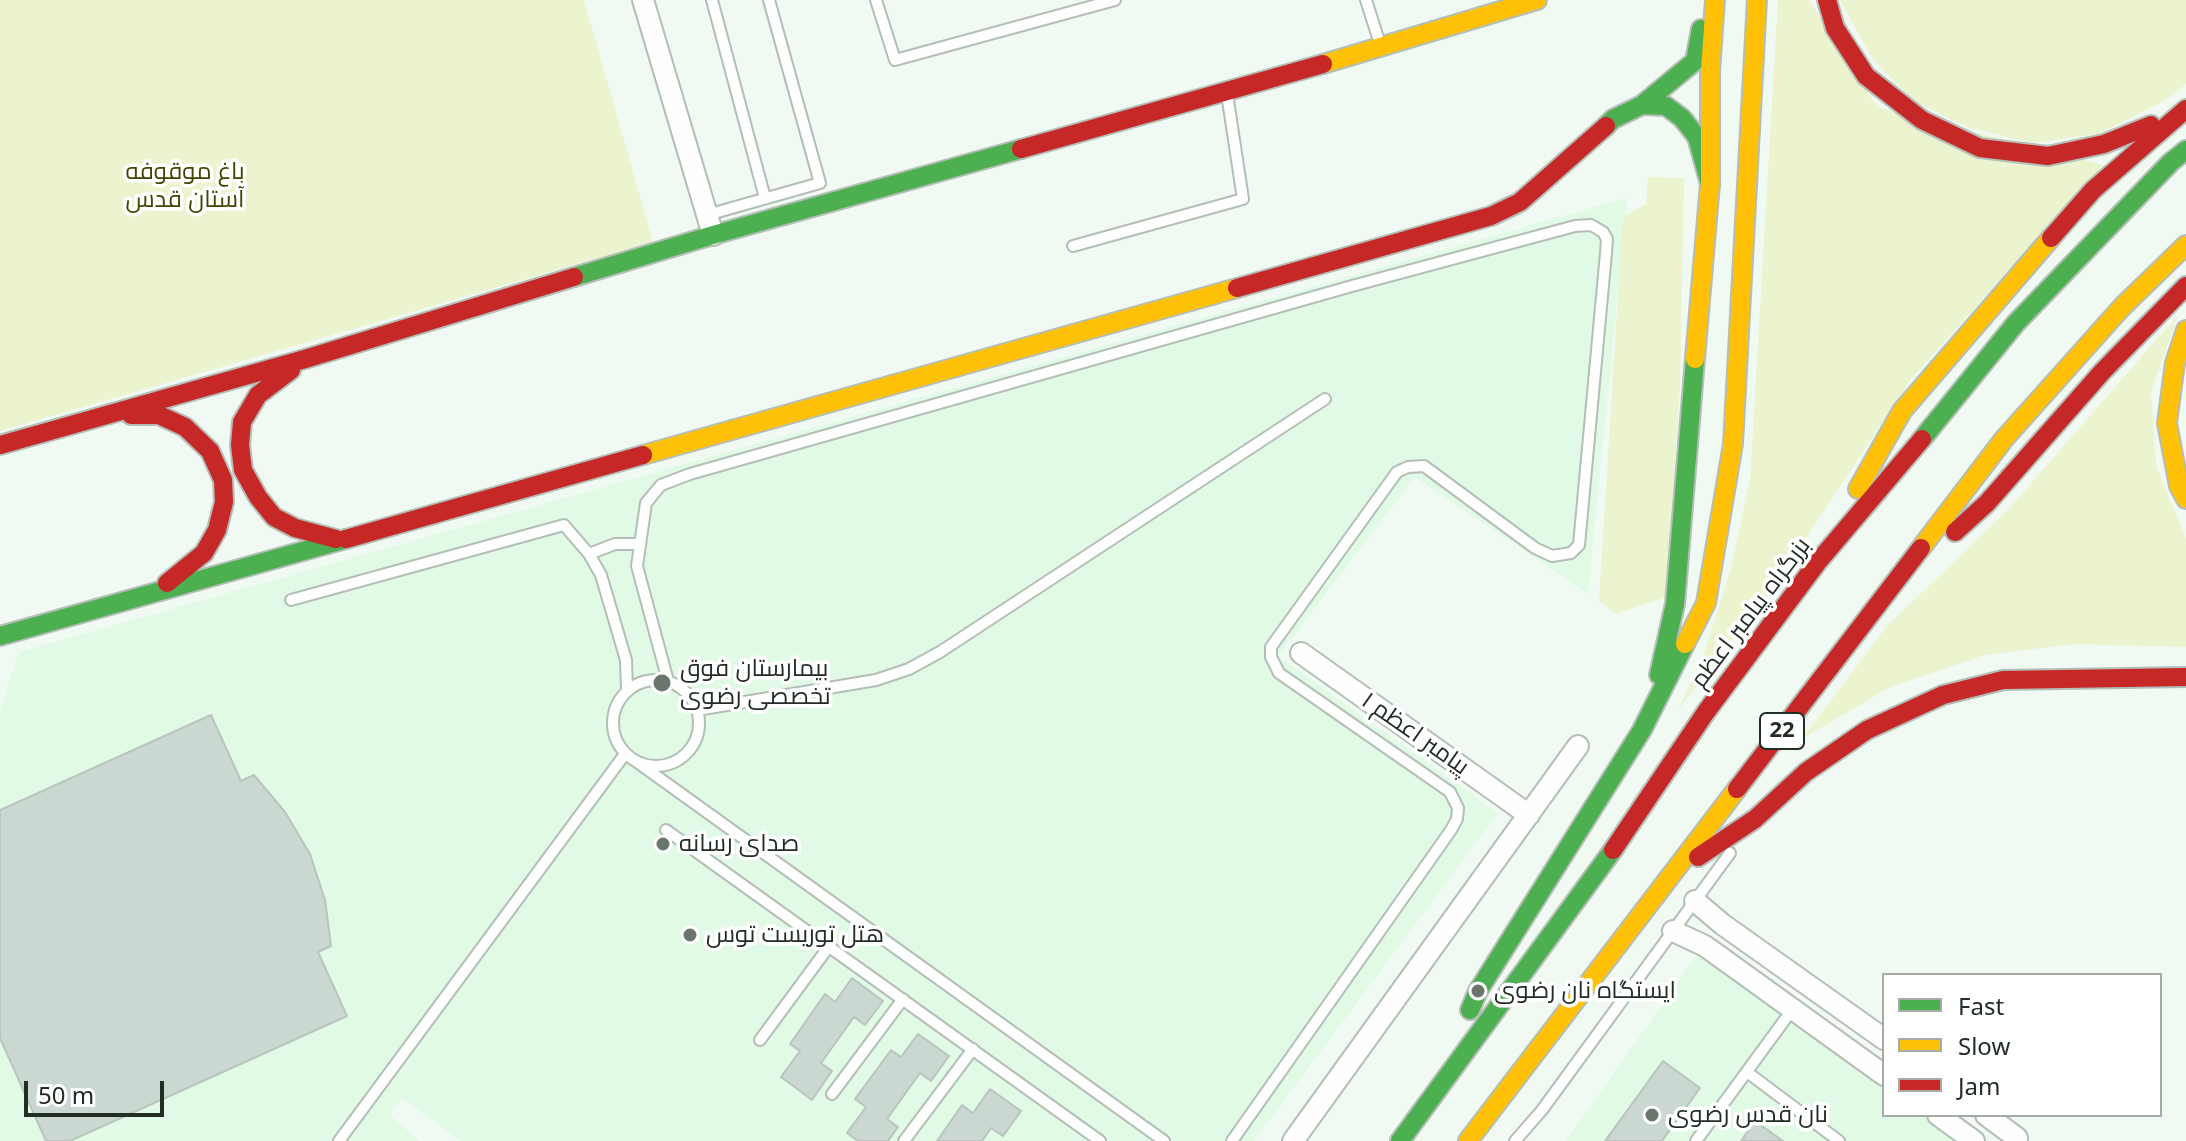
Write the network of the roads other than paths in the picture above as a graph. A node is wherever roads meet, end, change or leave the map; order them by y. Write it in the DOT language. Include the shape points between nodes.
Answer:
graph roads {
  1 [pos="643,0"];
  2 [pos="712,0"];
  3 [pos="769,0"];
  4 [pos="876,0"];
  5 [pos="1115,0"];
  6 [pos="1366,0"];
  7 [pos="1537,0"];
  8 [pos="1699,0"];
  9 [pos="1715,0"];
  10 [pos="1757,0"];
  11 [pos="1827,0"];
  12 [pos="1381,46"];
  13 [pos="1227,92"];
  14 [pos="1642,105"];
  15 [pos="2183,111"];
  16 [pos="2186,150"];
  17 [pos="1710,184"];
  18 [pos="765,198"];
  19 [pos="710,225"];
  20 [pos="2186,245"];
  21 [pos="1073,246"];
  22 [pos="2186,286"];
  23 [pos="2186,330"];
  24 [pos="305,359"];
  25 [pos="1325,399"];
  26 [pos="108,415"];
  27 [pos="0,445"];
  28 [pos="2186,499"];
  29 [pos="338,540"];
  30 [pos="640,544"];
  31 [pos="589,554"];
  32 [pos="1817,563"];
  33 [pos="1893,586"];
  34 [pos="156,591"];
  35 [pos="291,600"];
  36 [pos="0,636"];
  37 [pos="1301,653"];
  38 [pos="2183,678"];
  39 [pos="668,681"];
  40 [pos="627,690"];
  41 [pos="697,710"];
  42 [pos="1642,730"];
  43 [pos="1578,746"];
  44 [pos="625,754"];
  45 [pos="637,762"];
  46 [pos="1529,815"];
  47 [pos="1755,819"];
  48 [pos="666,830"];
  49 [pos="1671,875"];
  50 [pos="1695,901"];
  51 [pos="1673,931"];
  52 [pos="830,945"];
  53 [pos="1810,985"];
  54 [pos="903,999"];
  55 [pos="1791,1011"];
  56 [pos="1882,1038"];
  57 [pos="760,1040"];
  58 [pos="973,1049"];
  59 [pos="1747,1072"];
  60 [pos="1882,1074"];
  61 [pos="832,1094"];
  62 [pos="1433,1095"];
  63 [pos="1941,1117"];
  64 [pos="1989,1117"];
  65 [pos="339,1141"];
  66 [pos="904,1141"];
  67 [pos="1100,1141"];
  68 [pos="1164,1141"];
  69 [pos="1232,1141"];
  70 [pos="1293,1141"];
  71 [pos="1400,1141"];
  72 [pos="1468,1141"];
  73 [pos="1515,1141"];
  74 [pos="1696,1141"];
  75 [pos="1839,1141"];
  76 [pos="1974,1141"];
  77 [pos="2015,1141"];
  1 -- 19 [label="street"];
  2 -- 18 [label="lane"];
  3 -- 18 [label="lane" via="820,183"];
  4 -- 5 [label="lane" via="895,60"];
  6 -- 12 [label="lane"];
  7 -- 12 [label="main road"];
  8 -- 14 [label="main road" via="1702,27 1695,61"];
  9 -- 17 [label="main road"];
  10 -- 42 [label="main road" via="1733,444 1706,603"];
  11 -- 15 [label="main road" via="1835,28 1866,76 1922,120 1980,148 2048,156 2104,144"];
  12 -- 13 [label="main road"];
  13 -- 19 [label="main road"];
  13 -- 21 [label="lane" via="1243,199"];
  14 -- 17 [label="main road" via="1666,106 1682,118 1697,137"];
  14 -- 29 [label="main road" via="1613,119 1520,202 1491,216"];
  15 -- 32 [label="main road" via="2093,190 1902,411"];
  16 -- 32 [label="main road, بزرگراه پیامبر اعظم" via="2016,323"];
  17 -- 42 [label="main road" via="1675,604"];
  18 -- 19 [label="lane"];
  19 -- 24 [label="main road"];
  20 -- 33 [label="main road" via="2122,307 2004,439"];
  22 -- 33 [label="main road" via="1987,503"];
  23 -- 28 [label="main road" via="2175,363 2167,423"];
  24 -- 26 [label="main road"];
  24 -- 29 [label="main road" via="258,395 242,422 243,470 274,517"];
  25 -- 41 [label="lane" via="909,669 876,680"];
  26 -- 27 [label="main road"];
  26 -- 34 [label="main road" via="159,415 185,427 210,451 223,480 217,530 204,553"];
  29 -- 34 [label="main road"];
  30 -- 31 [label="lane" via="615,544"];
  30 -- 39 [label="lane" via="637,566"];
  30 -- 69 [label="lane" via="646,503 661,485 690,474 1575,226 1591,225 1603,232 1606,253 1579,545 1571,553 1552,556 1424,466 1408,467 1397,472 1271,647 1279,673 1450,792 1458,808 1451,830"];
  31 -- 35 [label="lane" via="564,525"];
  31 -- 40 [label="lane" via="601,575 626,660"];
  32 -- 62 [label="main road, بزرگراه پیامبر اعظم"];
  33 -- 49 [label="main road, 22"];
  34 -- 36 [label="main road"];
  37 -- 46 [label="street, پیامبر اعظم ۱"];
  38 -- 47 [label="main road" via="2003,680 1943,695 1867,730 1806,772"];
  39 -- 40 [label="lane" via="639,682"];
  39 -- 41 [label="lane" via="681,687"];
  40 -- 44 [label="lane" via="618,701 612,728"];
  41 -- 45 [label="lane" via="699,725 689,751 665,765"];
  42 -- 62 [label="main road" via="1478,991"];
  43 -- 46 [label="street"];
  44 -- 45 [label="lane"];
  44 -- 65 [label="lane"];
  45 -- 68 [label="lane"];
  46 -- 70 [label="street"];
  47 -- 49 [label="main road"];
  47 -- 50 [label="lane"];
  48 -- 52 [label="lane"];
  49 -- 72 [label="main road, 22"];
  50 -- 51 [label="lane"];
  50 -- 53 [label="street"];
  51 -- 55 [label="street" via="1705,946"];
  51 -- 73 [label="lane"];
  52 -- 54 [label="lane"];
  52 -- 57 [label="lane"];
  53 -- 55 [label="street"];
  53 -- 56 [label="street"];
  54 -- 58 [label="lane"];
  54 -- 61 [label="lane"];
  55 -- 59 [label="lane"];
  55 -- 60 [label="street"];
  58 -- 66 [label="lane"];
  58 -- 67 [label="lane"];
  59 -- 74 [label="lane"];
  59 -- 75 [label="lane"];
  62 -- 71 [label="main road, بزرگراه پیامبر اعظم"];
  63 -- 76 [label="street"];
  64 -- 77 [label="street"];
}
